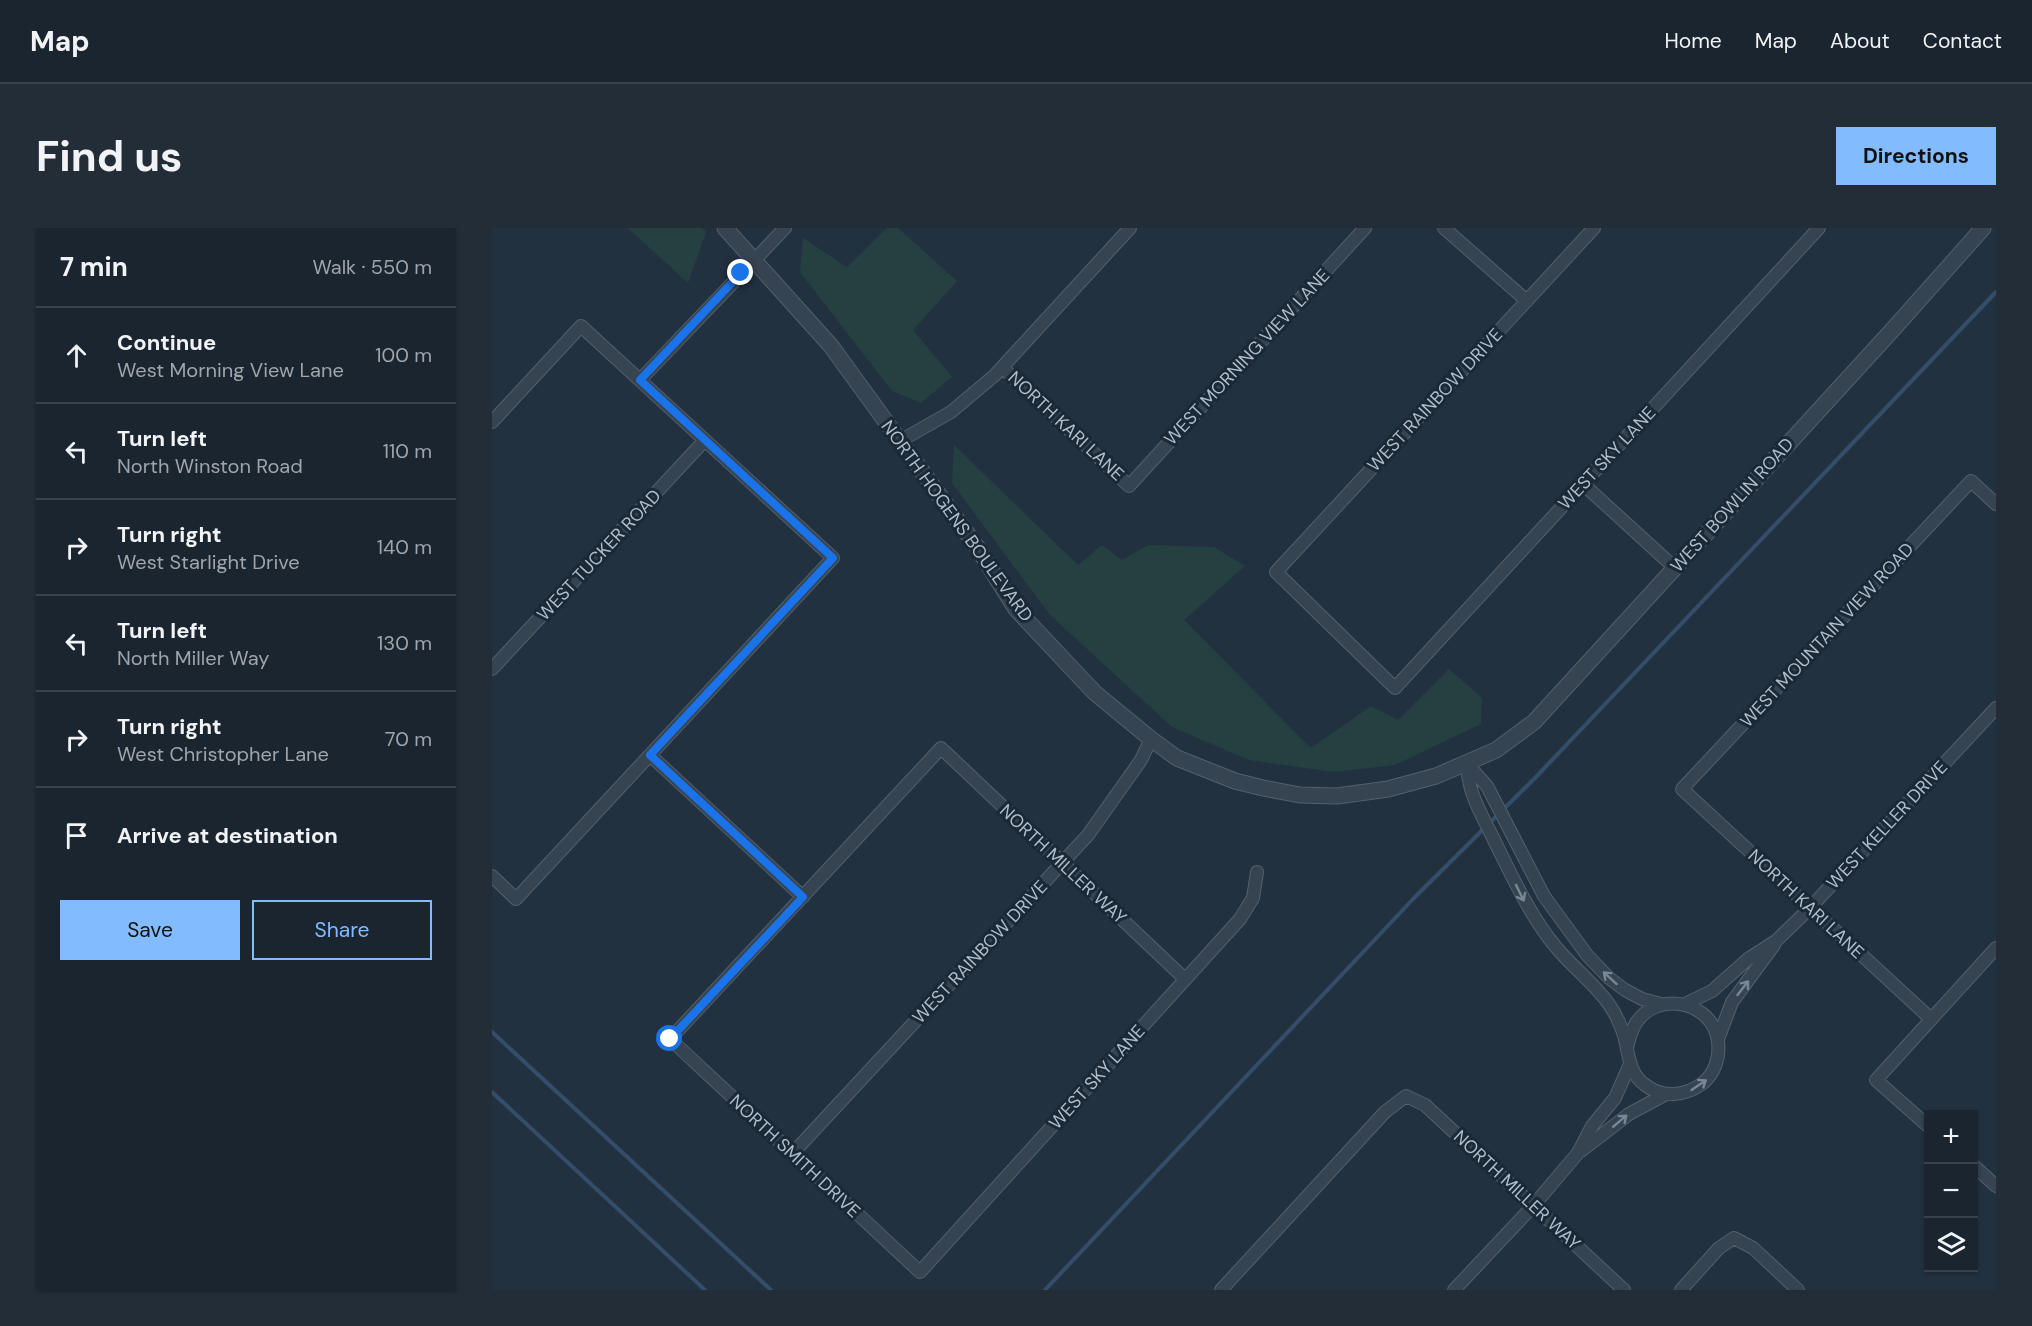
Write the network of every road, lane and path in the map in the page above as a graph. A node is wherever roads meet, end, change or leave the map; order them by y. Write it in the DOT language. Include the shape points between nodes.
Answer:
graph roads {
  1 [pos="725,228"];
  2 [pos="785,228"];
  3 [pos="1130,228"];
  4 [pos="1365,228"];
  5 [pos="1444,228"];
  6 [pos="1594,228"];
  7 [pos="1819,228"];
  8 [pos="1983,228"];
  9 [pos="754,260"];
  10 [pos="1527,301"];
  11 [pos="1002,367"];
  12 [pos="640,380"];
  13 [pos="492,422"];
  14 [pos="705,440"];
  15 [pos="900,441"];
  16 [pos="1583,484"];
  17 [pos="1129,486"];
  18 [pos="1996,504"];
  19 [pos="1675,568"];
  20 [pos="492,669"];
  21 [pos="1395,688"];
  22 [pos="1996,708"];
  23 [pos="1151,739"];
  24 [pos="650,755"];
  25 [pos="1466,763"];
  26 [pos="1682,789"];
  27 [pos="1063,863"];
  28 [pos="1257,872"];
  29 [pos="492,876"];
  30 [pos="803,897"];
  31 [pos="1810,908"];
  32 [pos="1776,941"];
  33 [pos="1996,948"];
  34 [pos="1185,979"];
  35 [pos="1661,1004"];
  36 [pos="1685,1004"];
  37 [pos="1931,1019"];
  38 [pos="1718,1040"];
  39 [pos="1627,1048"];
  40 [pos="1630,1065"];
  41 [pos="1666,1094"];
  42 [pos="1924,1122"];
  43 [pos="793,1153"];
  44 [pos="1578,1153"];
  45 [pos="1978,1170"];
  46 [pos="1996,1186"];
  47 [pos="1533,1206"];
  48 [pos="920,1272"];
  49 [pos="1221,1290"];
  50 [pos="1454,1290"];
  51 [pos="1624,1290"];
  52 [pos="1681,1290"];
  53 [pos="1798,1290"];
  1 -- 9 [label="street, NORTH HOGENS BOULEVARD"];
  2 -- 9 [label="street"];
  3 -- 11 [label="street"];
  4 -- 17 [label="street, WEST MORNING VIEW LANE"];
  5 -- 10 [label="street"];
  6 -- 10 [label="street, WEST RAINBOW DRIVE"];
  7 -- 16 [label="street, WEST SKY LANE"];
  8 -- 19 [label="street, WEST BOWLIN ROAD"];
  9 -- 12 [label="street"];
  9 -- 15 [label="street, NORTH HOGENS BOULEVARD" via="831,346"];
  10 -- 21 [label="street, WEST RAINBOW DRIVE" via="1276,572"];
  11 -- 15 [label="street" via="951,412"];
  11 -- 17 [label="street, NORTH KARI LANE"];
  12 -- 13 [label="street" via="581,326"];
  12 -- 14 [label="street"];
  14 -- 20 [label="street, WEST TUCKER ROAD"];
  14 -- 24 [label="street" via="833,558"];
  15 -- 23 [label="street, NORTH HOGENS BOULEVARD" via="977,547 1016,609 1095,693"];
  16 -- 19 [label="street"];
  16 -- 21 [label="street, WEST SKY LANE"];
  18 -- 26 [label="street, WEST MOUNTAIN VIEW ROAD" via="1971,481"];
  19 -- 25 [label="street, WEST BOWLIN ROAD" via="1534,722 1496,750"];
  22 -- 31 [label="street, WEST KELLER DRIVE"];
  23 -- 25 [label="street, NORTH HOGENS BOULEVARD" via="1177,758 1235,781 1300,795 1337,796 1388,789"];
  23 -- 27 [label="street, WEST RAINBOW DRIVE" via="1095,826"];
  24 -- 29 [label="street" via="516,899"];
  24 -- 30 [label="street"];
  35 -- 25 [label="street, one-way" via="1625,990 1587,955 1544,896 1487,786"];
  25 -- 39 [label="street, one-way" via="1473,795 1525,902 1548,937 1608,1002"];
  26 -- 31 [label="street, NORTH KARI LANE"];
  27 -- 30 [label="street, NORTH MILLER WAY" via="941,748"];
  27 -- 34 [label="street, NORTH MILLER WAY"];
  27 -- 43 [label="street, WEST RAINBOW DRIVE"];
  28 -- 34 [label="street, WEST SKY LANE" via="1253,898 1240,919"];
  30 -- 43 [label="street, NORTH SMITH DRIVE" via="670,1039"];
  31 -- 32 [label="street, WEST KELLER DRIVE"];
  31 -- 37 [label="street, NORTH KARI LANE"];
  32 -- 36 [label="street, WEST KELLER DRIVE" via="1748,959 1712,991"];
  38 -- 32 [label="street, WEST KELLER DRIVE, one-way" via="1732,1002"];
  33 -- 37 [label="street"];
  34 -- 48 [label="street, WEST SKY LANE"];
  35 -- 36 [label="street"];
  35 -- 39 [label="street" via="1637,1020"];
  36 -- 38 [label="street" via="1707,1017"];
  37 -- 42 [label="street" via="1876,1080"];
  41 -- 38 [label="street, one-way" via="1688,1091 1706,1080 1715,1068"];
  39 -- 40 [label="street"];
  40 -- 41 [label="street" via="1644,1084"];
  40 -- 44 [label="street" via="1615,1098 1592,1126"];
  44 -- 41 [label="street, one-way" via="1629,1114"];
  43 -- 48 [label="street, NORTH SMITH DRIVE"];
  44 -- 47 [label="street"];
  45 -- 46 [label="street"];
  47 -- 49 [label="street, NORTH MILLER WAY" via="1425,1105 1406,1096 1385,1112"];
  47 -- 50 [label="street"];
  47 -- 51 [label="street, NORTH MILLER WAY"];
  52 -- 53 [label="street" via="1719,1248 1734,1238 1753,1248"];
}
